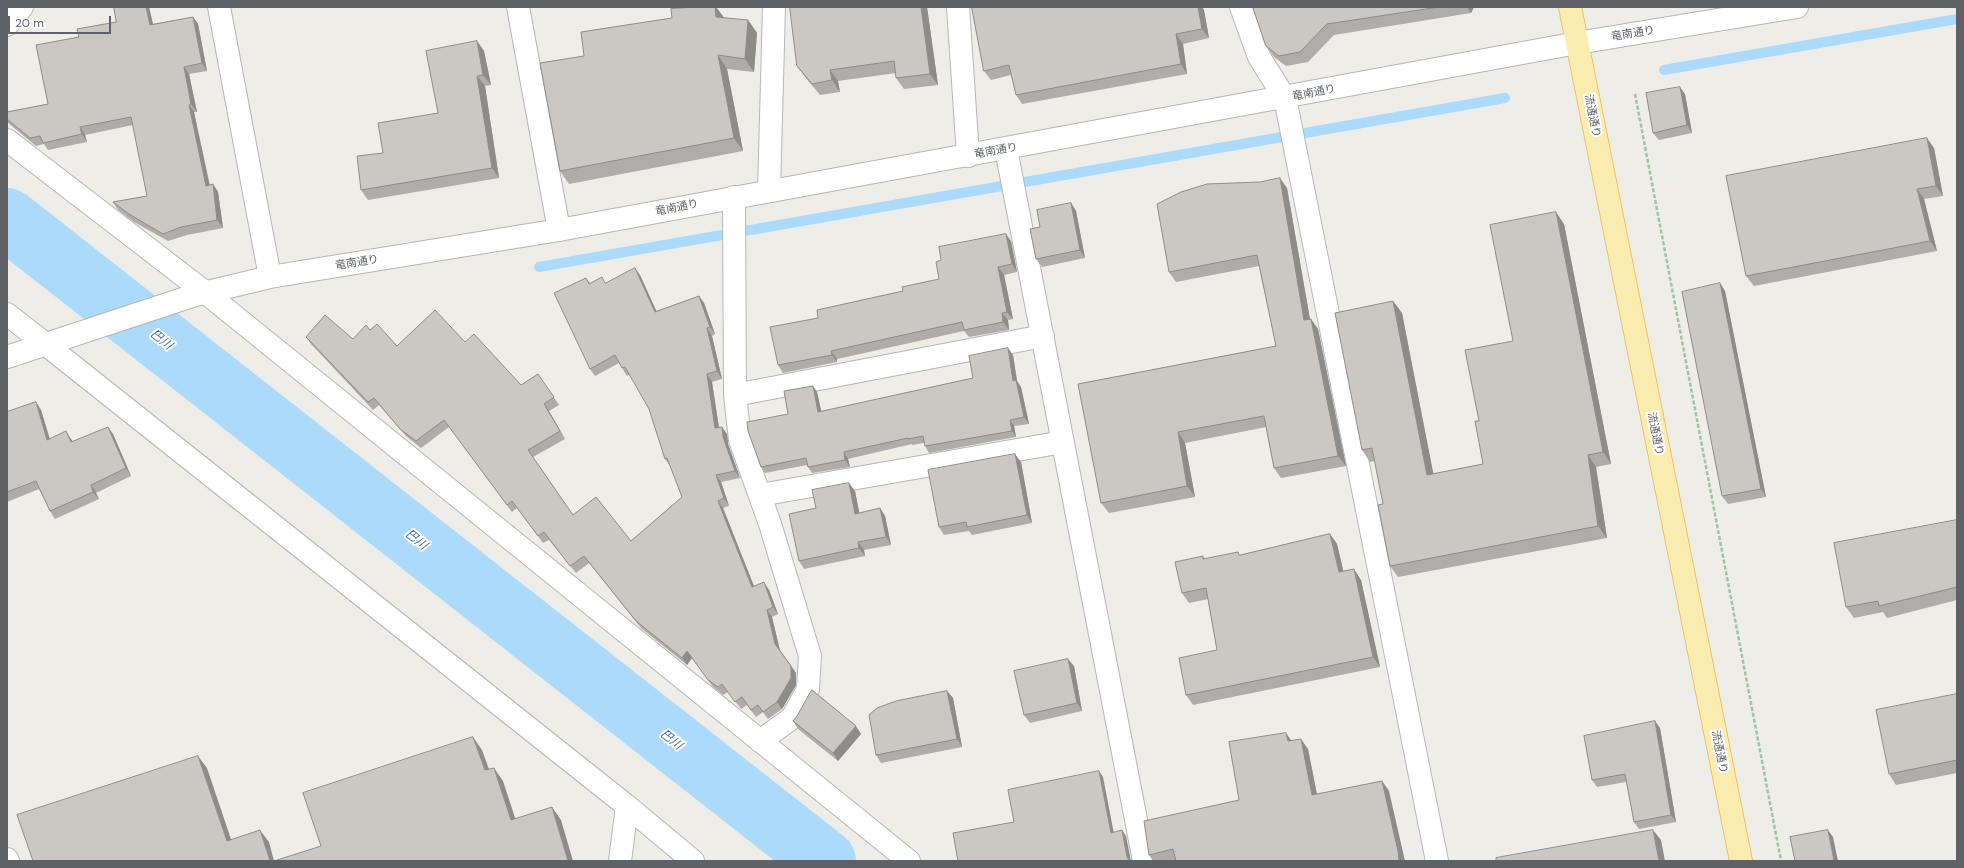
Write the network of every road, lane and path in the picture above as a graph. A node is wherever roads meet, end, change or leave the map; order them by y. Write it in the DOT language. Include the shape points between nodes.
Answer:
graph roads {
  1 [pos="22,7"];
  2 [pos="219,7"];
  3 [pos="518,7"];
  4 [pos="774,7"];
  5 [pos="958,7"];
  6 [pos="1241,7"];
  7 [pos="1570,7"];
  8 [pos="1797,7"];
  9 [pos="7,25"];
  10 [pos="1577,43"];
  11 [pos="1636,94"];
  12 [pos="1285,98"];
  13 [pos="7,140"];
  14 [pos="1006,149"];
  15 [pos="968,156"];
  16 [pos="768,191"];
  17 [pos="734,198"];
  18 [pos="559,230"];
  19 [pos="270,277"];
  20 [pos="200,294"];
  21 [pos="7,314"];
  22 [pos="1043,336"];
  23 [pos="54,340"];
  24 [pos="7,357"];
  25 [pos="735,395"];
  26 [pos="1063,442"];
  27 [pos="760,495"];
  28 [pos="760,740"];
  29 [pos="627,806"];
  30 [pos="620,861"];
  31 [pos="693,861"];
  32 [pos="909,861"];
  33 [pos="1144,861"];
  34 [pos="1437,861"];
  35 [pos="1741,861"];
  36 [pos="1781,861"];
  1 -- 9 [label="street"];
  2 -- 19 [label="street"];
  3 -- 18 [label="street"];
  4 -- 16 [label="street"];
  5 -- 15 [label="street"];
  6 -- 12 [label="street" via="1259,57"];
  7 -- 10 [label="main road, 流通通り"];
  8 -- 10 [label="street, 竜南通り"];
  10 -- 12 [label="street, 竜南通り"];
  10 -- 35 [label="main road, 流通通り"];
  11 -- 36 [label="path"];
  12 -- 14 [label="street, 竜南通り"];
  12 -- 34 [label="street"];
  13 -- 20 [label="street"];
  14 -- 15 [label="street, 竜南通り"];
  14 -- 22 [label="street"];
  15 -- 16 [label="street, 竜南通り"];
  16 -- 17 [label="street, 竜南通り"];
  17 -- 18 [label="street, 竜南通り"];
  17 -- 25 [label="street"];
  18 -- 19 [label="street, 竜南通り"];
  19 -- 20 [label="street, 竜南通り"];
  20 -- 23 [label="street, 竜南通り"];
  20 -- 28 [label="street"];
  21 -- 23 [label="street"];
  22 -- 25 [label="street"];
  22 -- 26 [label="street"];
  23 -- 24 [label="street, 竜南通り"];
  23 -- 29 [label="street"];
  25 -- 27 [label="street" via="740,440"];
  26 -- 27 [label="street"];
  26 -- 33 [label="street"];
  27 -- 28 [label="street" via="810,656 808,689 792,718"];
  28 -- 32 [label="street"];
  29 -- 30 [label="street"];
  29 -- 31 [label="street"];
}
